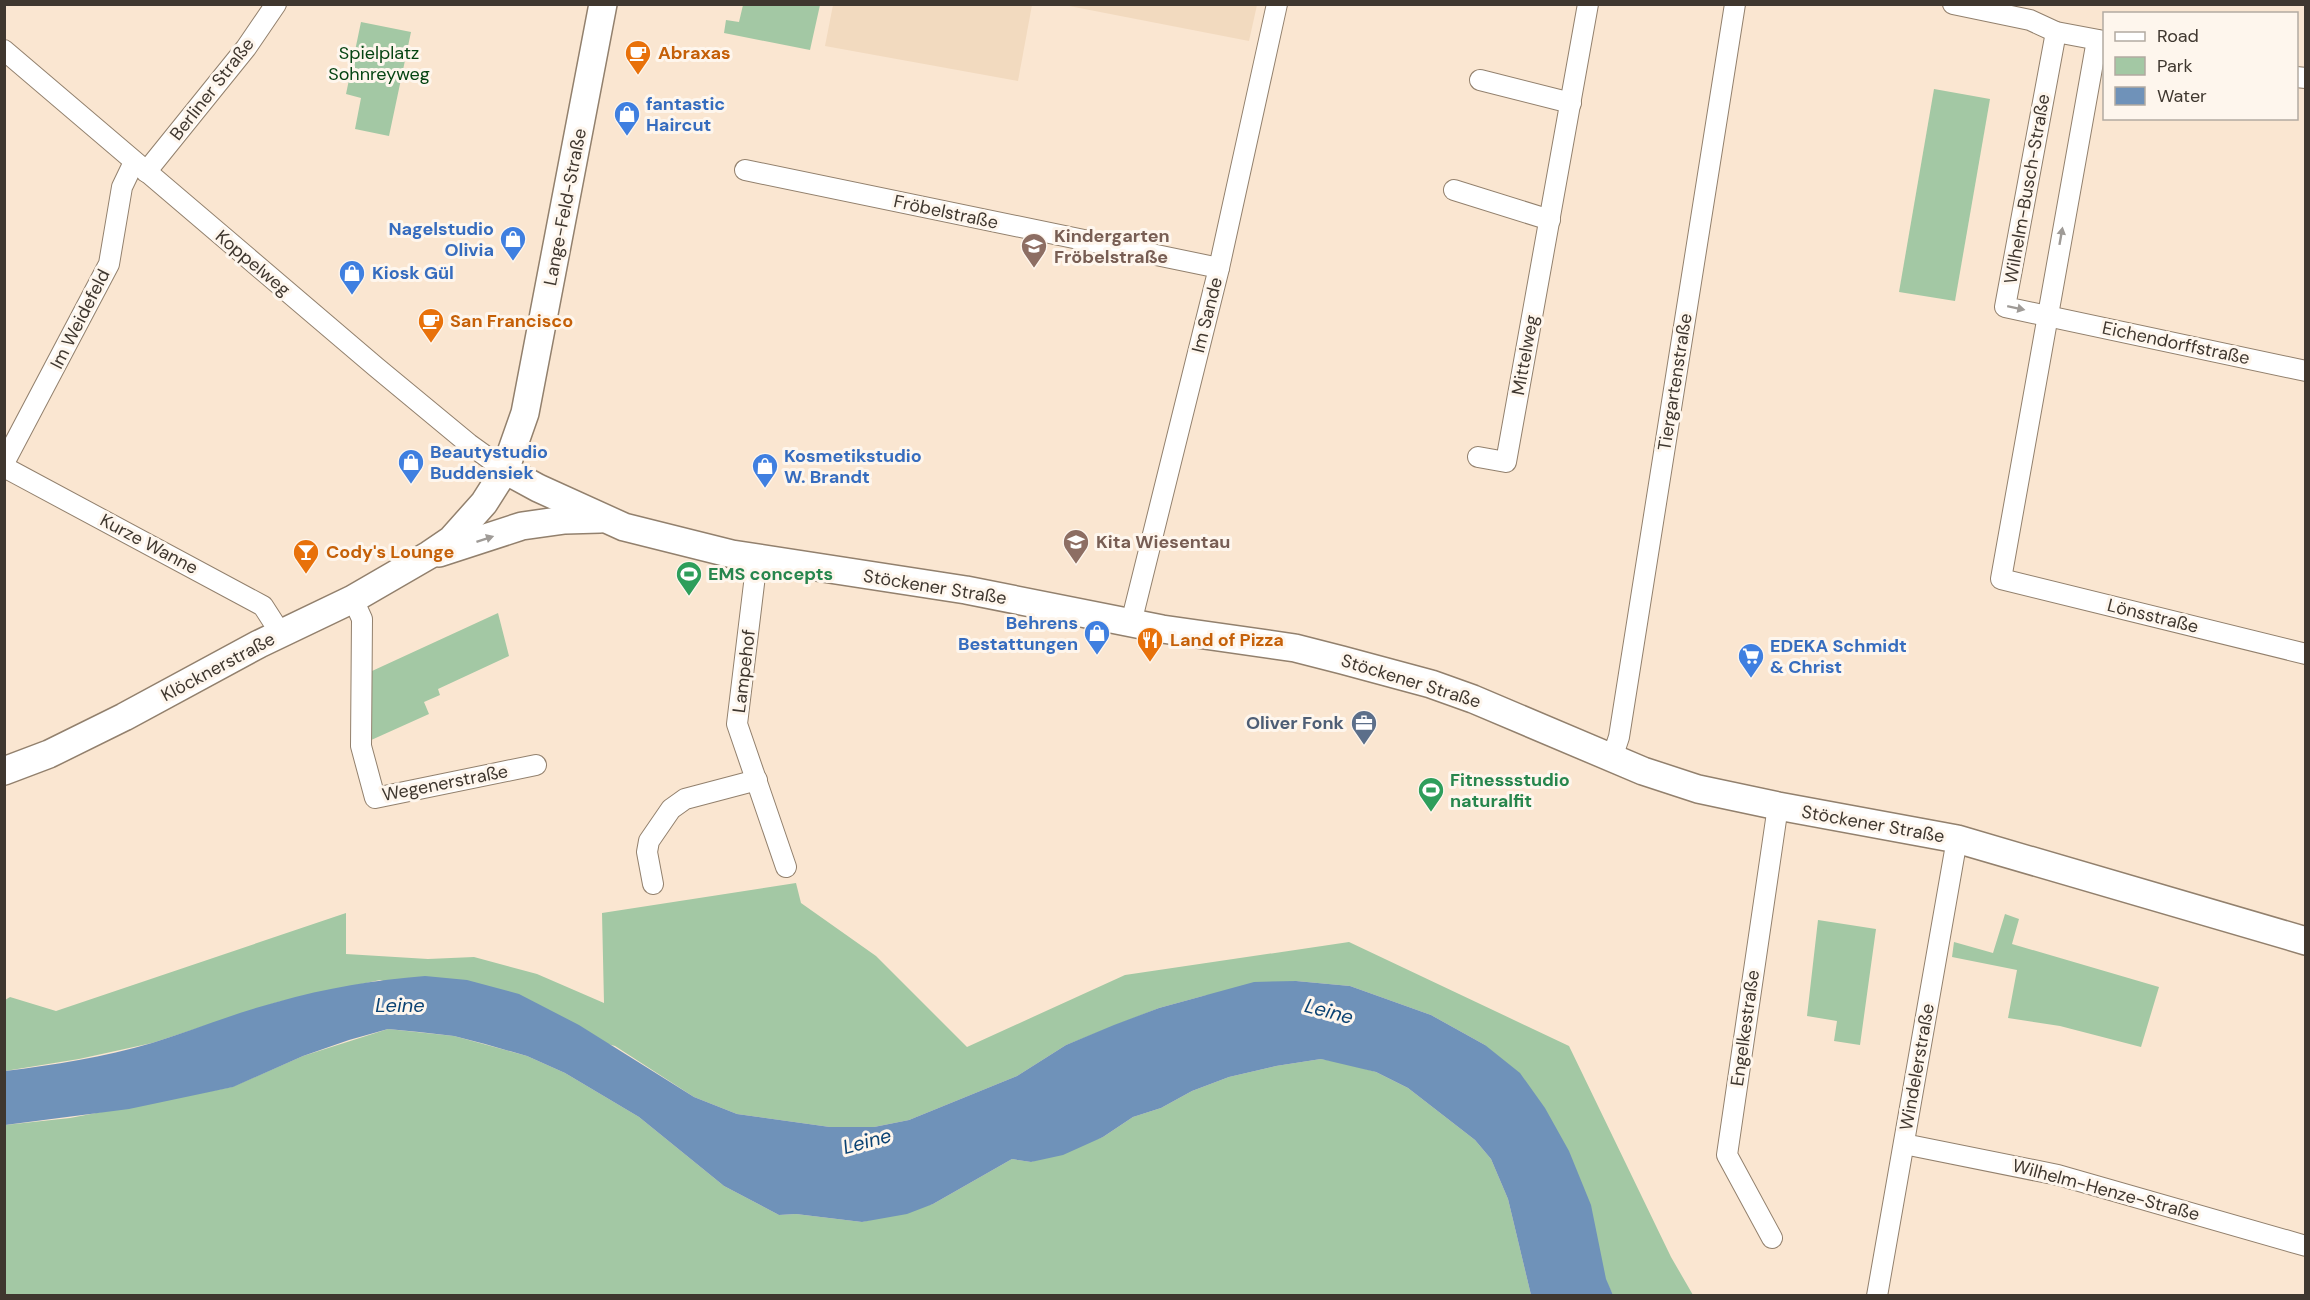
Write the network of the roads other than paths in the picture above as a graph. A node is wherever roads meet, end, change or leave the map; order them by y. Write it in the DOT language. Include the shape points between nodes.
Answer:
graph roads {
  1 [pos="276,4"];
  2 [pos="603,4"];
  3 [pos="1276,4"];
  4 [pos="1588,4"];
  5 [pos="1735,4"];
  6 [pos="1953,4"];
  7 [pos="2056,32"];
  8 [pos="2101,41"];
  9 [pos="4,50"];
  10 [pos="1480,80"];
  11 [pos="1571,103"];
  12 [pos="140,167"];
  13 [pos="745,170"];
  14 [pos="1454,190"];
  15 [pos="1550,220"];
  16 [pos="1219,268"];
  17 [pos="2046,314"];
  18 [pos="2306,371"];
  19 [pos="12,433"];
  20 [pos="1478,457"];
  21 [pos="4,465"];
  22 [pos="506,470"];
  23 [pos="604,519"];
  24 [pos="429,555"];
  25 [pos="757,559"];
  26 [pos="353,599"];
  27 [pos="1131,623"];
  28 [pos="281,634"];
  29 [pos="2306,654"];
  30 [pos="1612,758"];
  31 [pos="536,765"];
  32 [pos="4,771"];
  33 [pos="757,780"];
  34 [pos="1778,807"];
  35 [pos="1957,839"];
  36 [pos="786,867"];
  37 [pos="653,884"];
  38 [pos="2306,941"];
  39 [pos="1904,1144"];
  40 [pos="1772,1238"];
  41 [pos="2306,1246"];
  42 [pos="1876,1296"];
  1 -- 12 [label="street, Berliner Straße" via="246,48"];
  2 -- 22 [label="main road, Lange-Feld-Straße" via="527,403"];
  3 -- 16 [label="street, Im Sande"];
  4 -- 11 [label="street, Mittelweg"];
  5 -- 30 [label="street, Tiergartenstraße" via="1619,737"];
  6 -- 7 [label="street" via="2030,20"];
  7 -- 8 [label="street"];
  7 -- 17 [label="street, Wilhelm-Busch-Straße, one-way" via="2006,307"];
  17 -- 8 [label="street, one-way"];
  9 -- 12 [label="street, Koppelweg"];
  10 -- 11 [label="street"];
  11 -- 15 [label="street, Mittelweg"];
  12 -- 19 [label="street, Im Weidefeld" via="122,187 109,264"];
  12 -- 22 [label="street, Koppelweg" via="469,444"];
  13 -- 16 [label="street, Fröbelstraße"];
  14 -- 15 [label="street"];
  15 -- 20 [label="street, Mittelweg" via="1506,462"];
  16 -- 27 [label="street, Im Sande"];
  17 -- 18 [label="street, Eichendorffstraße"];
  17 -- 29 [label="street, Lönsstraße" via="2001,579"];
  19 -- 21 [label="street, Im Weidefeld"];
  21 -- 28 [label="street, Kurze Wanne" via="263,606"];
  22 -- 23 [label="main road, Stöckener Straße"];
  22 -- 24 [label="main road, Lange-Feld-Straße" via="466,524"];
  24 -- 23 [label="main road, one-way" via="522,526"];
  23 -- 25 [label="main road, Stöckener Straße" via="657,537"];
  24 -- 26 [label="main road, Klöcknerstraße"];
  25 -- 27 [label="main road, Stöckener Straße" via="966,590"];
  25 -- 33 [label="street, Lampehof" via="737,724"];
  26 -- 28 [label="main road, Klöcknerstraße"];
  26 -- 31 [label="street, Wegenerstraße" via="362,619 361,746 375,798"];
  27 -- 30 [label="main road, Stöckener Straße" via="1295,648 1431,684"];
  28 -- 32 [label="main road, Klöcknerstraße" via="64,747"];
  30 -- 34 [label="main road, Stöckener Straße" via="1698,789"];
  33 -- 36 [label="street, Lampehof"];
  33 -- 37 [label="street" via="685,799 671,809 649,841 647,852"];
  34 -- 35 [label="main road, Stöckener Straße"];
  34 -- 40 [label="street, Engelkestraße" via="1726,1155"];
  35 -- 38 [label="main road, Stöckener Straße"];
  35 -- 39 [label="street, Windelerstraße"];
  39 -- 41 [label="street, Wilhelm-Henze-Straße" via="2058,1175"];
  39 -- 42 [label="street, Windelerstraße"];
}
